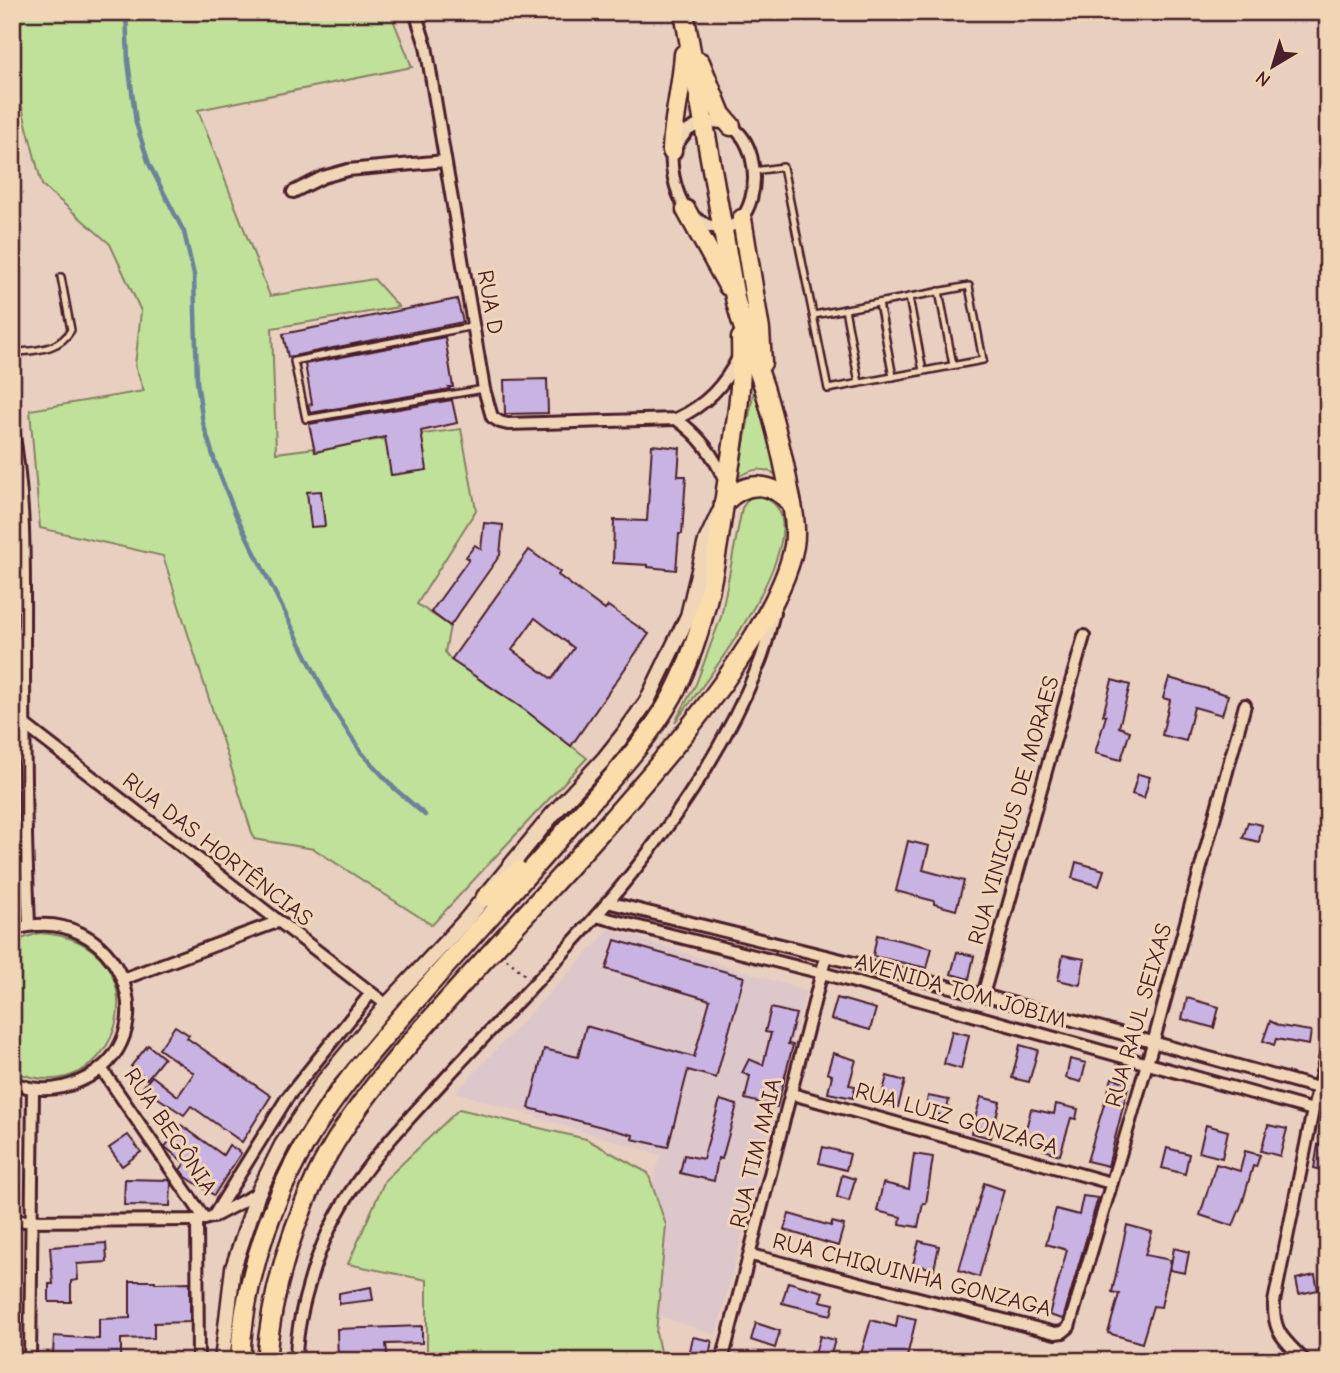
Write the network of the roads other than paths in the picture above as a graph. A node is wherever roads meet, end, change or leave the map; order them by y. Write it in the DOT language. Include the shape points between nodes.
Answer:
graph roads {
  1 [pos="415,12"];
  2 [pos="685,18"];
  3 [pos="702,122"];
  4 [pos="731,126"];
  5 [pos="672,151"];
  6 [pos="446,161"];
  7 [pos="754,171"];
  8 [pos="293,192"];
  9 [pos="686,210"];
  10 [pos="742,219"];
  11 [pos="721,228"];
  12 [pos="61,277"];
  13 [pos="939,291"];
  14 [pos="908,297"];
  15 [pos="735,298"];
  16 [pos="878,303"];
  17 [pos="845,309"];
  18 [pos="814,315"];
  19 [pos="740,320"];
  20 [pos="474,326"];
  21 [pos="741,351"];
  22 [pos="12,354"];
  23 [pos="953,365"];
  24 [pos="923,371"];
  25 [pos="893,377"];
  26 [pos="859,383"];
  27 [pos="764,388"];
  28 [pos="484,389"];
  29 [pos="676,419"];
  30 [pos="12,425"];
  31 [pos="726,494"];
  32 [pos="792,506"];
  33 [pos="783,582"];
  34 [pos="1084,636"];
  35 [pos="18,648"];
  36 [pos="1245,705"];
  37 [pos="25,725"];
  38 [pos="18,793"];
  39 [pos="557,841"];
  40 [pos="486,897"];
  41 [pos="607,902"];
  42 [pos="596,916"];
  43 [pos="277,922"];
  44 [pos="29,925"];
  45 [pos="12,930"];
  46 [pos="826,956"];
  47 [pos="822,973"];
  48 [pos="123,979"];
  49 [pos="971,992"];
  50 [pos="370,993"];
  51 [pos="983,995"];
  52 [pos="387,1005"];
  53 [pos="965,1013"];
  54 [pos="1154,1040"];
  55 [pos="1328,1048"];
  56 [pos="1147,1064"];
  57 [pos="102,1068"];
  58 [pos="1270,1075"];
  59 [pos="12,1082"];
  60 [pos="33,1088"];
  61 [pos="1318,1088"];
  62 [pos="792,1094"];
  63 [pos="1265,1097"];
  64 [pos="1313,1110"];
  65 [pos="1111,1184"];
  66 [pos="258,1193"];
  67 [pos="205,1219"];
  68 [pos="12,1221"];
  69 [pos="31,1221"];
  70 [pos="751,1255"];
  71 [pos="1063,1332"];
  72 [pos="723,1359"];
  73 [pos="30,1361"];
  74 [pos="198,1361"];
  75 [pos="222,1361"];
  76 [pos="240,1361"];
  77 [pos="266,1361"];
  78 [pos="296,1361"];
  79 [pos="735,1361"];
  80 [pos="1305,1361"];
  1 -- 6 [label="street, RUA D" via="426,46"];
  2 -- 3 [label="main road"];
  2 -- 4 [label="main road" via="721,114"];
  2 -- 5 [label="main road"];
  3 -- 4 [label="street"];
  3 -- 5 [label="street" via="687,131"];
  3 -- 11 [label="main road"];
  4 -- 7 [label="street" via="740,135"];
  5 -- 9 [label="street"];
  6 -- 8 [label="street" via="348,170"];
  6 -- 20 [label="street, RUA D"];
  7 -- 10 [label="street" via="754,191"];
  7 -- 18 [label="lane" via="783,167"];
  9 -- 11 [label="street" via="702,223"];
  9 -- 15 [label="main road"];
  10 -- 11 [label="street"];
  10 -- 27 [label="main road" via="760,330"];
  11 -- 15 [label="main road"];
  12 -- 22 [label="lane" via="71,330 66,339 55,346"];
  13 -- 14 [label="lane"];
  13 -- 23 [label="lane"];
  13 -- 23 [label="lane" via="969,286 983,360"];
  14 -- 16 [label="lane"];
  14 -- 24 [label="lane"];
  15 -- 19 [label="main road"];
  16 -- 17 [label="lane"];
  16 -- 25 [label="lane"];
  17 -- 18 [label="lane"];
  17 -- 26 [label="lane"];
  18 -- 26 [label="lane" via="828,389"];
  19 -- 21 [label="main road"];
  19 -- 27 [label="main road"];
  20 -- 28 [label="street, RUA D"];
  20 -- 28 [label="lane" via="294,360 306,419"];
  21 -- 29 [label="street, RUA D" via="710,399"];
  21 -- 31 [label="main road" via="740,411"];
  23 -- 24 [label="lane"];
  24 -- 25 [label="lane"];
  25 -- 26 [label="lane"];
  27 -- 32 [label="main road"];
  28 -- 29 [label="street, RUA D" via="492,417 508,424"];
  29 -- 31 [label="street" via="708,447"];
  30 -- 35 [label="street" via="25,564"];
  31 -- 32 [label="main road" via="753,486 776,490"];
  31 -- 39 [label="main road" via="717,562 691,657 671,698"];
  31 -- 40 [label="street" via="706,541 688,616 647,701 604,759"];
  32 -- 33 [label="main road" via="794,545"];
  33 -- 41 [label="street" via="761,662 739,709 662,832"];
  33 -- 77 [label="main road" via="733,667 664,760 441,1008 354,1114 318,1172 292,1233 275,1295"];
  34 -- 51 [label="street, RUA VINICIUS DE MORAES"];
  35 -- 37 [label="street"];
  36 -- 54 [label="street, RUA RAUL SEIXAS"];
  37 -- 38 [label="street"];
  37 -- 43 [label="street, RUA DAS HORTÊNCIAS"];
  38 -- 44 [label="street"];
  39 -- 40 [label="main road"];
  39 -- 76 [label="main road" via="398,1020 321,1118 273,1214 255,1269"];
  40 -- 52 [label="street"];
  41 -- 42 [label="street"];
  41 -- 46 [label="street, AVENIDA TOM JOBIM"];
  42 -- 47 [label="street, AVENIDA TOM JOBIM"];
  42 -- 78 [label="street" via="395,1132 348,1193 310,1280"];
  43 -- 48 [label="street"];
  43 -- 50 [label="street, RUA DAS HORTÊNCIAS"];
  44 -- 45 [label="street"];
  44 -- 48 [label="street" via="58,925 86,935 109,954"];
  46 -- 47 [label="street, RUA TIM MAIA"];
  46 -- 49 [label="street, AVENIDA TOM JOBIM"];
  47 -- 53 [label="street, AVENIDA TOM JOBIM"];
  47 -- 62 [label="street, RUA TIM MAIA"];
  48 -- 57 [label="street" via="126,1027"];
  49 -- 51 [label="street, AVENIDA TOM JOBIM"];
  49 -- 53 [label="street"];
  50 -- 52 [label="street, RUA DAS HORTÊNCIAS"];
  50 -- 67 [label="street" via="287,1098"];
  51 -- 54 [label="street, AVENIDA TOM JOBIM"];
  52 -- 66 [label="street" via="300,1114"];
  53 -- 56 [label="street, AVENIDA TOM JOBIM"];
  54 -- 56 [label="street, RUA RAUL SEIXAS"];
  54 -- 58 [label="street, AVENIDA TOM JOBIM"];
  55 -- 61 [label="street"];
  56 -- 63 [label="street, AVENIDA TOM JOBIM"];
  56 -- 65 [label="street, RUA RAUL SEIXAS"];
  57 -- 60 [label="street" via="70,1086"];
  57 -- 67 [label="street, RUA BEGÔNIA"];
  58 -- 61 [label="street, AVENIDA TOM JOBIM"];
  58 -- 63 [label="street"];
  59 -- 60 [label="street"];
  60 -- 69 [label="street"];
  61 -- 64 [label="street"];
  62 -- 65 [label="street, RUA LUIZ GONZAGA"];
  62 -- 70 [label="street, RUA TIM MAIA"];
  63 -- 64 [label="street, AVENIDA TOM JOBIM"];
  64 -- 80 [label="street" via="1274,1319 1277,1329"];
  65 -- 71 [label="street, RUA RAUL SEIXAS" via="1071,1321"];
  66 -- 67 [label="street"];
  66 -- 75 [label="street" via="233,1268"];
  67 -- 69 [label="street"];
  67 -- 74 [label="street"];
  68 -- 69 [label="street"];
  69 -- 73 [label="street"];
  70 -- 71 [label="street, RUA CHIQUINHA GONZAGA" via="1055,1334"];
  70 -- 72 [label="street, RUA TIM MAIA"];
  72 -- 79 [label="street"];
}
